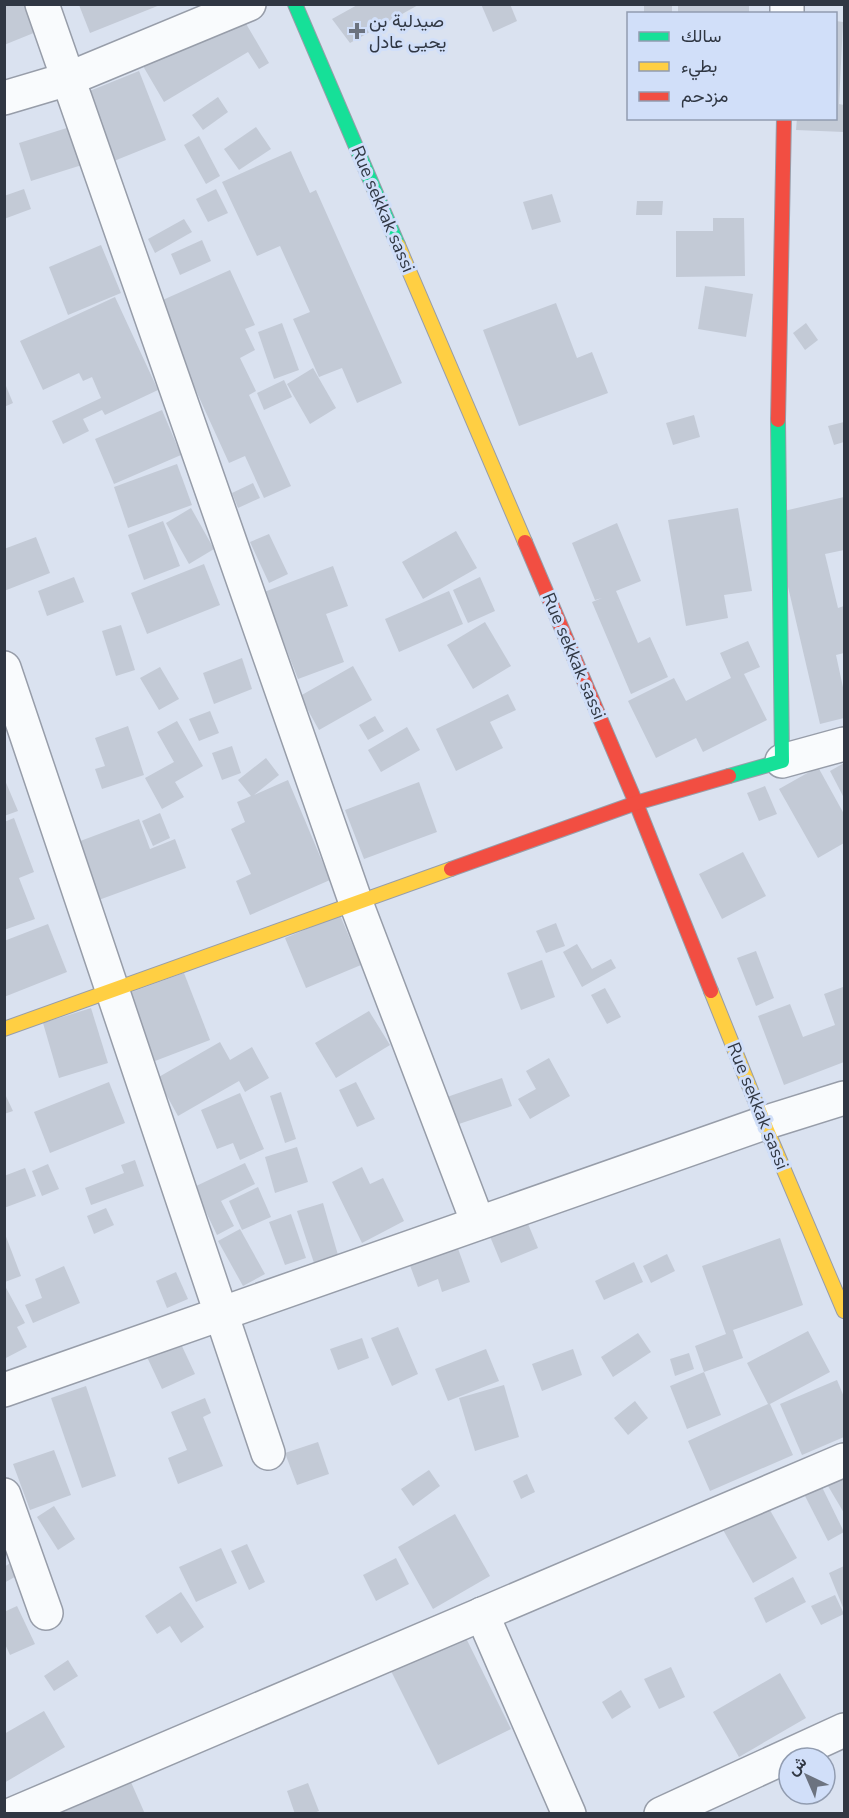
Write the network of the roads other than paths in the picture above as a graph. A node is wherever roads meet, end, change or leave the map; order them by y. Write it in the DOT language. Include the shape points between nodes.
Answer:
graph roads {
  1 [pos="42,4"];
  2 [pos="249,4"];
  3 [pos="296,4"];
  4 [pos="68,78"];
  5 [pos="4,98"];
  6 [pos="784,120"];
  7 [pos="4,668"];
  8 [pos="844,744"];
  9 [pos="782,761"];
  10 [pos="636,803"];
  11 [pos="356,903"];
  12 [pos="114,989"];
  13 [pos="4,1029"];
  14 [pos="844,1098"];
  15 [pos="764,1123"];
  16 [pos="477,1223"];
  17 [pos="844,1311"];
  18 [pos="221,1315"];
  19 [pos="4,1390"];
  20 [pos="268,1453"];
  21 [pos="844,1460"];
  22 [pos="4,1495"];
  23 [pos="46,1613"];
  24 [pos="482,1614"];
  25 [pos="844,1730"];
  26 [pos="13,1814"];
  27 [pos="569,1814"];
  28 [pos="661,1814"];
  1 -- 4 [label="street"];
  2 -- 4 [label="street"];
  3 -- 10 [label="street, Rue sekkak sassi"];
  4 -- 5 [label="street"];
  4 -- 11 [label="street"];
  6 -- 9 [label="street" via="778,395"];
  7 -- 12 [label="street"];
  8 -- 9 [label="street"];
  9 -- 10 [label="street"];
  10 -- 11 [label="street"];
  10 -- 15 [label="street, Rue sekkak sassi"];
  11 -- 12 [label="street"];
  11 -- 16 [label="street"];
  12 -- 13 [label="street"];
  12 -- 18 [label="street"];
  14 -- 15 [label="street"];
  15 -- 16 [label="street"];
  15 -- 17 [label="street, Rue sekkak sassi"];
  16 -- 18 [label="street"];
  18 -- 19 [label="street"];
  18 -- 20 [label="street"];
  21 -- 24 [label="street"];
  22 -- 23 [label="street"];
  24 -- 26 [label="street"];
  24 -- 27 [label="street"];
  25 -- 28 [label="street"];
}
